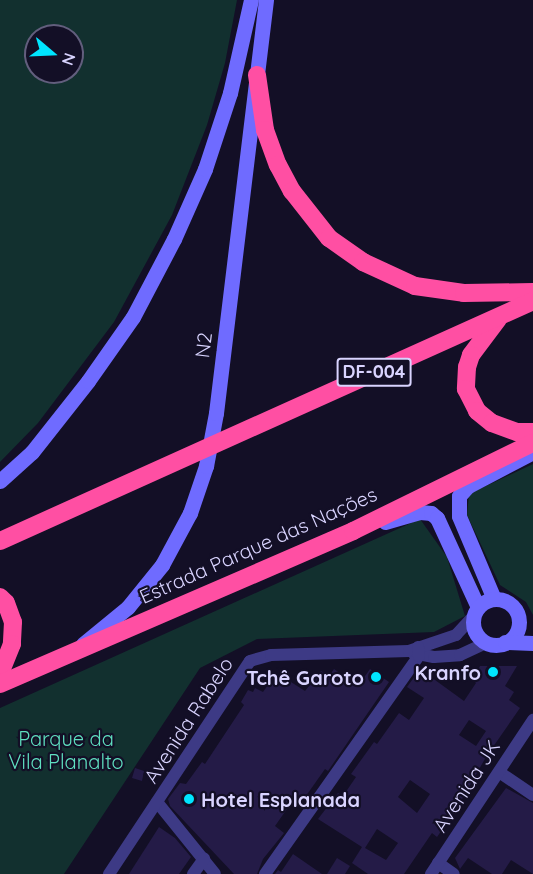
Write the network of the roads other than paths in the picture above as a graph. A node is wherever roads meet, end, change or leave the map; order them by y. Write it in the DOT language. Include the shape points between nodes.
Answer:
graph roads {
  1 [pos="251,0"];
  2 [pos="266,0"];
  3 [pos="257,75"];
  4 [pos="533,292"];
  5 [pos="533,301"];
  6 [pos="502,315"];
  7 [pos="533,432"];
  8 [pos="533,443"];
  9 [pos="533,452"];
  10 [pos="0,481"];
  11 [pos="353,531"];
  12 [pos="0,541"];
  13 [pos="0,597"];
  14 [pos="494,599"];
  15 [pos="476,612"];
  16 [pos="516,612"];
  17 [pos="533,622"];
  18 [pos="486,642"];
  19 [pos="505,642"];
  20 [pos="533,643"];
  21 [pos="76,650"];
  22 [pos="415,651"];
  23 [pos="0,673"];
  24 [pos="0,684"];
  25 [pos="533,720"];
  26 [pos="499,772"];
  27 [pos="533,795"];
  28 [pos="158,802"];
  29 [pos="204,859"];
  30 [pos="435,869"];
  31 [pos="109,874"];
  32 [pos="194,874"];
  33 [pos="215,874"];
  34 [pos="265,874"];
  35 [pos="454,874"];
  1 -- 10 [label="main road" via="230,93 205,169 174,239 133,317 94,372 32,452"];
  2 -- 3 [label="main road, N2"];
  3 -- 4 [label="highway" via="265,130 278,165 292,191 329,238 363,262 415,286 464,293"];
  3 -- 21 [label="main road, N2" via="216,413 206,466 190,513 162,565 128,607"];
  5 -- 6 [label="highway, DF-004"];
  6 -- 7 [label="highway" via="471,355 466,389 477,411 492,423 517,432"];
  6 -- 12 [label="highway, DF-004"];
  8 -- 11 [label="highway, Estrada Parque das Nações"];
  9 -- 14 [label="main road" via="468,486 459,496 459,516"];
  11 -- 15 [label="main road" via="416,512 431,513 440,522"];
  11 -- 21 [label="highway, Estrada Parque das Nações"];
  13 -- 23 [label="highway" via="13,621 12,644"];
  14 -- 15 [label="main road"];
  14 -- 16 [label="main road" via="505,601"];
  15 -- 18 [label="main road" via="475,632"];
  15 -- 22 [label="street" via="456,635"];
  16 -- 17 [label="main road"];
  16 -- 19 [label="main road" via="517,629"];
  18 -- 19 [label="main road"];
  18 -- 22 [label="street" via="460,655 434,657"];
  19 -- 20 [label="main road"];
  21 -- 24 [label="highway, Estrada Parque das Nações"];
  22 -- 28 [label="street, Avenida Rabelo" via="271,655 250,661"];
  22 -- 34 [label="street"];
  25 -- 26 [label="street, Avenida JK"];
  26 -- 27 [label="street"];
  26 -- 30 [label="street, Avenida JK"];
  28 -- 29 [label="street"];
  28 -- 31 [label="street, Avenida Rabelo"];
  29 -- 32 [label="street"];
  29 -- 33 [label="street"];
  30 -- 35 [label="street"];
}
